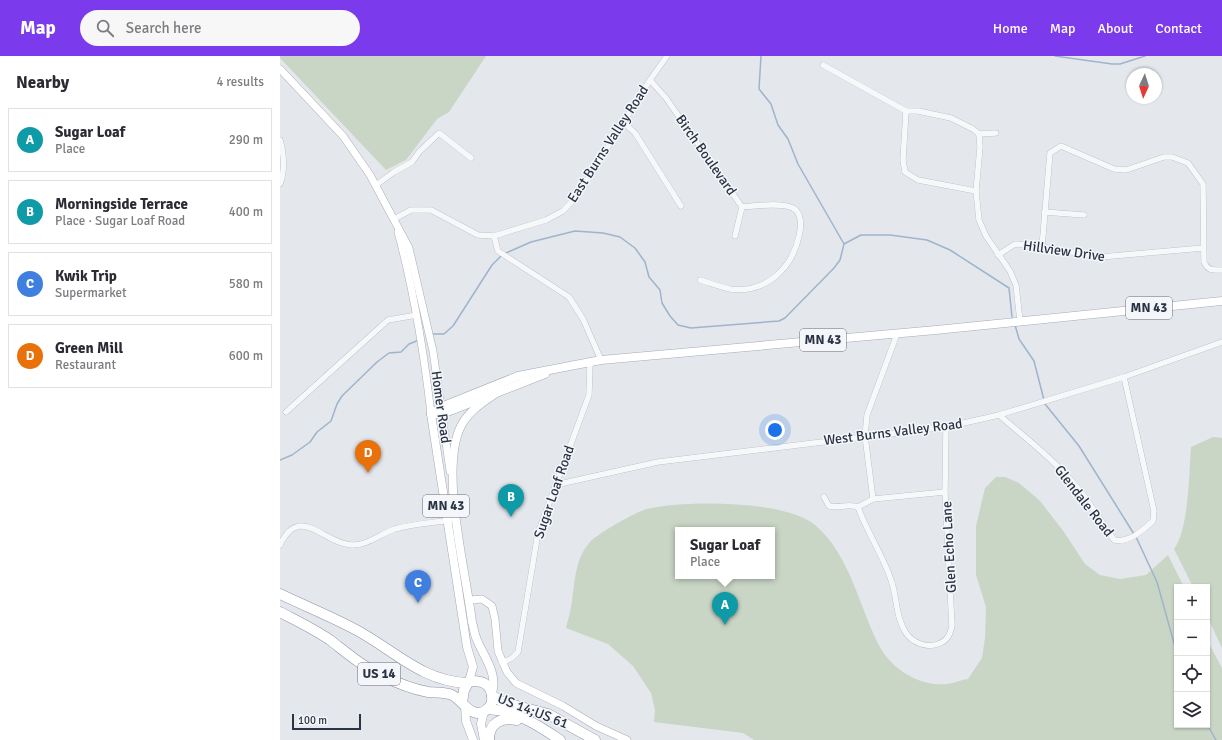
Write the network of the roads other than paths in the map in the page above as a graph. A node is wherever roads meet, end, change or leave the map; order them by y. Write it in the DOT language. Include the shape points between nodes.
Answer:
graph roads {
  1 [pos="668,56"];
  2 [pos="823,66"];
  3 [pos="280,69"];
  4 [pos="650,80"];
  5 [pos="906,111"];
  6 [pos="624,123"];
  7 [pos="996,133"];
  8 [pos="979,134"];
  9 [pos="280,140"];
  10 [pos="471,158"];
  11 [pos="280,184"];
  12 [pos="376,185"];
  13 [pos="976,191"];
  14 [pos="682,206"];
  15 [pos="742,207"];
  16 [pos="1044,212"];
  17 [pos="1084,215"];
  18 [pos="394,219"];
  19 [pos="494,236"];
  20 [pos="735,236"];
  21 [pos="1042,247"];
  22 [pos="1203,248"];
  23 [pos="998,255"];
  24 [pos="1222,270"];
  25 [pos="700,280"];
  26 [pos="1222,301"];
  27 [pos="417,315"];
  28 [pos="1020,321"];
  29 [pos="897,334"];
  30 [pos="1222,342"];
  31 [pos="601,360"];
  32 [pos="590,362"];
  33 [pos="568,365"];
  34 [pos="1124,377"];
  35 [pos="499,391"];
  36 [pos="442,410"];
  37 [pos="286,412"];
  38 [pos="431,414"];
  39 [pos="999,415"];
  40 [pos="946,427"];
  41 [pos="865,436"];
  42 [pos="452,483"];
  43 [pos="554,485"];
  44 [pos="945,492"];
  45 [pos="824,497"];
  46 [pos="873,499"];
  47 [pos="858,507"];
  48 [pos="457,519"];
  49 [pos="448,520"];
  50 [pos="280,545"];
  51 [pos="280,594"];
  52 [pos="470,600"];
  53 [pos="280,612"];
  54 [pos="502,663"];
  55 [pos="468,682"];
  56 [pos="492,694"];
  57 [pos="463,705"];
  58 [pos="486,710"];
  59 [pos="544,729"];
  60 [pos="474,740"];
  61 [pos="484,740"];
  62 [pos="489,740"];
  63 [pos="560,740"];
  64 [pos="594,740"];
  65 [pos="627,740"];
  1 -- 4 [label="street, East Burns Valley Road"];
  2 -- 5 [label="street"];
  3 -- 12 [label="street, Homer Road" via="343,136"];
  4 -- 6 [label="street, East Burns Valley Road"];
  4 -- 15 [label="street, Birch Boulevard" via="666,98"];
  5 -- 8 [label="street" via="951,118"];
  5 -- 13 [label="street" via="903,160 905,172 918,180"];
  6 -- 14 [label="street" via="635,133"];
  6 -- 19 [label="street, East Burns Valley Road" via="577,196 562,211 546,220"];
  7 -- 8 [label="street"];
  8 -- 13 [label="street"];
  9 -- 11 [label="street" via="283,177"];
  10 -- 12 [label="street" via="439,134 412,162"];
  12 -- 18 [label="street, Homer Road"];
  13 -- 23 [label="street" via="982,228"];
  15 -- 20 [label="street, Birch Boulevard"];
  15 -- 25 [label="street" via="761,205 787,206 795,209 800,217 801,229 796,250 787,266 775,279 746,289 729,289"];
  16 -- 17 [label="street"];
  16 -- 21 [label="street"];
  16 -- 22 [label="street" via="1050,153 1061,146 1114,169 1126,170 1164,157 1172,157 1188,163 1203,184"];
  18 -- 19 [label="street" via="410,210 431,210 478,234"];
  18 -- 27 [label="street, Homer Road" via="410,274"];
  18 -- 36 [label="street, Homer Road" via="409,248 433,351"];
  19 -- 31 [label="street" via="498,251 569,297 585,324"];
  21 -- 22 [label="street, Hillview Drive" via="1102,257"];
  21 -- 23 [label="street, Hillview Drive" via="1015,244"];
  22 -- 24 [label="street" via="1206,267"];
  23 -- 28 [label="street" via="1010,271 1016,285"];
  26 -- 28 [label="main road, MN 43"];
  27 -- 37 [label="street" via="388,320"];
  27 -- 38 [label="street, Homer Road"];
  28 -- 29 [label="main road, MN 43"];
  29 -- 31 [label="main road, MN 43"];
  29 -- 41 [label="street" via="867,415"];
  30 -- 34 [label="street, West Burns Valley Road"];
  31 -- 32 [label="main road, MN 43"];
  32 -- 33 [label="main road, MN 43"];
  32 -- 43 [label="street, Sugar Loaf Road" via="589,395"];
  33 -- 35 [label="main road, MN 43"];
  33 -- 36 [label="main road, MN 43" via="518,376"];
  34 -- 39 [label="street, West Burns Valley Road"];
  34 -- 39 [label="street, Glendale Road" via="1154,511 1154,521 1130,538 1114,540 1066,475"];
  35 -- 36 [label="main road, MN 43"];
  35 -- 42 [label="main road, MN 43" via="474,409 462,425 455,440"];
  36 -- 38 [label="main road, MN 43"];
  36 -- 42 [label="street, Homer Road"];
  38 -- 49 [label="main road, Homer Road / MN 43"];
  39 -- 40 [label="street, West Burns Valley Road"];
  40 -- 41 [label="street, West Burns Valley Road"];
  40 -- 44 [label="street, Glen Echo Lane"];
  41 -- 43 [label="street, West Burns Valley Road" via="658,462"];
  41 -- 46 [label="street"];
  42 -- 48 [label="main road, Homer Road / MN 43"];
  43 -- 54 [label="street, Sugar Loaf Road" via="538,533 518,652"];
  44 -- 46 [label="street"];
  44 -- 47 [label="street, Glen Echo Lane" via="952,626 949,636 936,644 921,644 905,632 899,619 892,582"];
  45 -- 47 [label="street" via="829,506 836,508 848,504"];
  46 -- 47 [label="street"];
  48 -- 49 [label="street"];
  48 -- 52 [label="main road, Homer Road / MN 43"];
  49 -- 50 [label="street" via="398,528 354,545 312,528 295,527 288,531"];
  49 -- 55 [label="main road, Homer Road / MN 43" via="467,647 473,667"];
  51 -- 55 [label="highway, US 14;US 61 / US 14" via="359,632 430,676 450,682"];
  52 -- 54 [label="street" via="482,599 492,606 498,652"];
  52 -- 56 [label="main road, MN 43" via="476,638 491,669 494,686"];
  53 -- 57 [label="highway, US 14;US 61 / US 14" via="305,625 382,676 416,689 450,694"];
  54 -- 65 [label="street" via="511,678 519,685"];
  55 -- 56 [label="highway, US 14;US 61 / US 14" via="482,682 489,687"];
  55 -- 57 [label="highway"];
  56 -- 58 [label="highway, US 14;US 61"];
  56 -- 64 [label="highway, US 14;US 61 / US 14" via="505,703 548,714"];
  57 -- 58 [label="highway, US 14;US 61 / US 14" via="473,712"];
  57 -- 60 [label="main road"];
  58 -- 59 [label="highway, US 14;US 61 / US 14" via="519,716"];
  58 -- 61 [label="main road" via="481,724"];
  59 -- 62 [label="highway" via="522,721 505,719 492,726"];
  59 -- 63 [label="highway, US 14;US 61 / US 14"];
}
